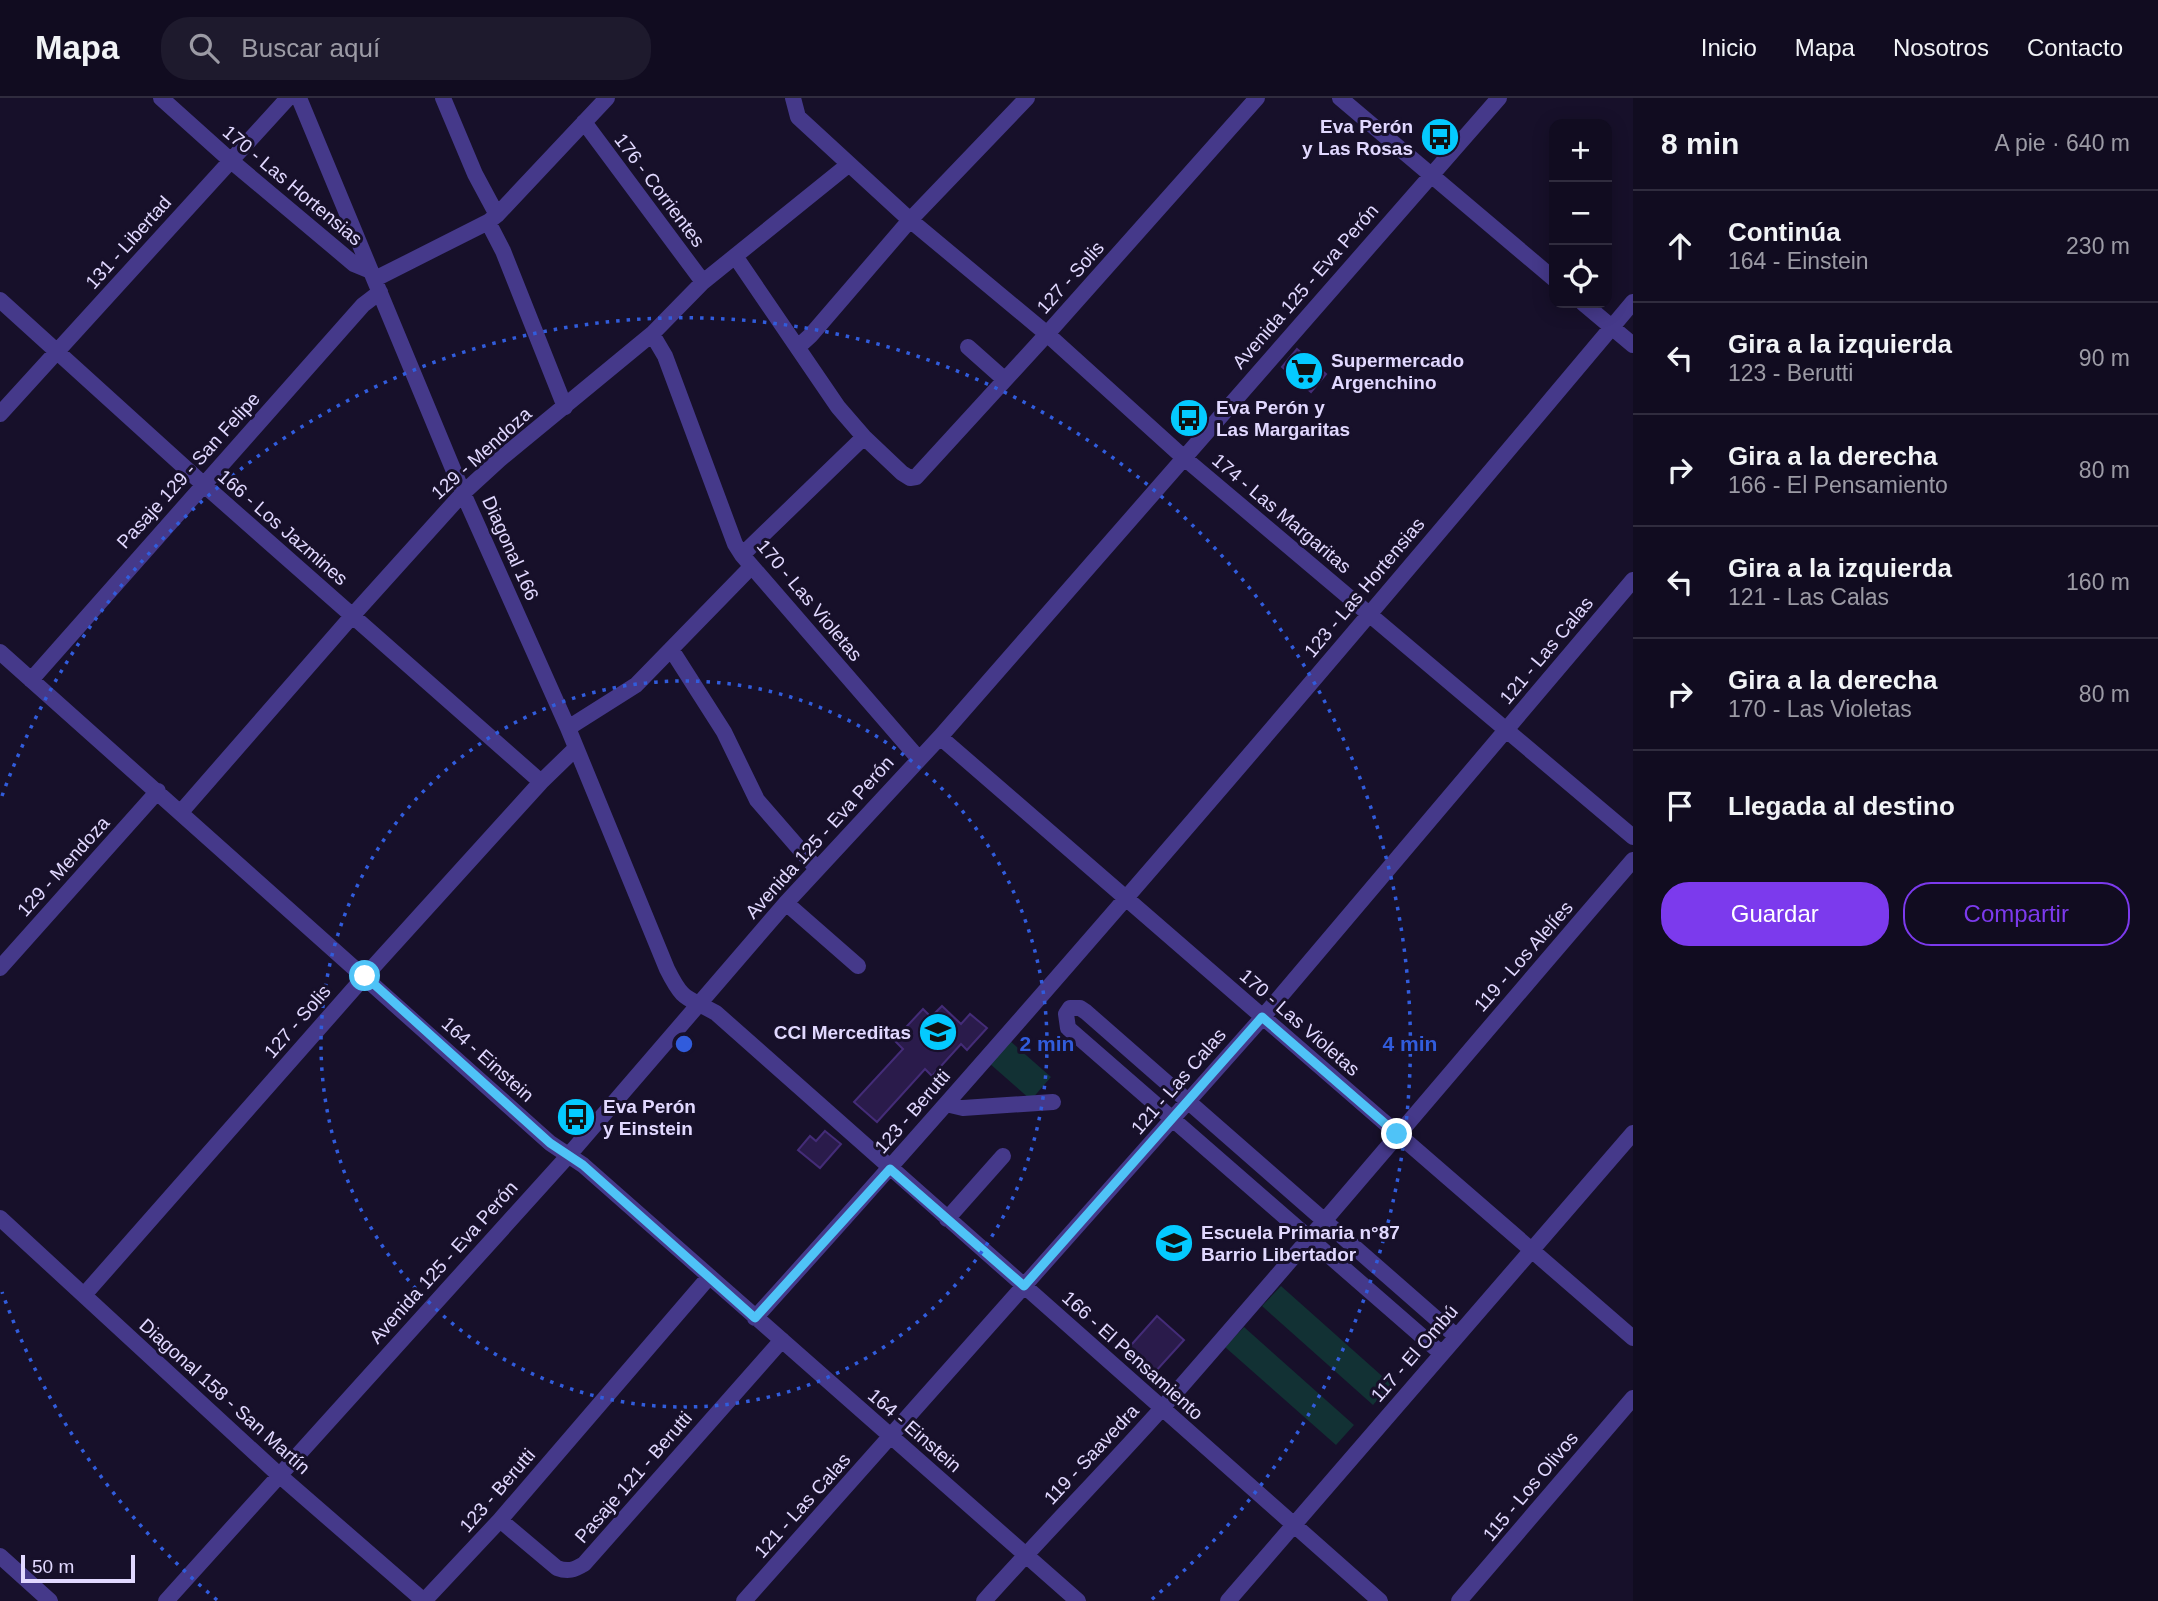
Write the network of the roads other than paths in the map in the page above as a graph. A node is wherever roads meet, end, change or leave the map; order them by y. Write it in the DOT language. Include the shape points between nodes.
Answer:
graph roads {
  1 [pos="161,98"];
  2 [pos="288,98"];
  3 [pos="299,98"];
  4 [pos="443,98"];
  5 [pos="793,98"];
  6 [pos="1027,98"];
  7 [pos="1257,98"];
  8 [pos="1340,98"];
  9 [pos="1499,98"];
  10 [pos="600,100"];
  11 [pos="584,122"];
  12 [pos="230,160"];
  13 [pos="848,165"];
  14 [pos="1430,175"];
  15 [pos="492,219"];
  16 [pos="910,220"];
  17 [pos="736,256"];
  18 [pos="1549,275"];
  19 [pos="375,281"];
  20 [pos="703,282"];
  21 [pos="0,300"];
  22 [pos="1633,302"];
  23 [pos="1589,308"];
  24 [pos="1612,327"];
  25 [pos="652,334"];
  26 [pos="1047,334"];
  27 [pos="1633,345"];
  28 [pos="799,346"];
  29 [pos="968,347"];
  30 [pos="57,351"];
  31 [pos="1004,379"];
  32 [pos="565,407"];
  33 [pos="0,414"];
  34 [pos="864,437"];
  35 [pos="1182,457"];
  36 [pos="203,484"];
  37 [pos="463,493"];
  38 [pos="746,561"];
  39 [pos="1633,580"];
  40 [pos="1370,613"];
  41 [pos="353,615"];
  42 [pos="671,649"];
  43 [pos="0,652"];
  44 [pos="32,680"];
  45 [pos="568,727"];
  46 [pos="1507,729"];
  47 [pos="940,737"];
  48 [pos="575,749"];
  49 [pos="919,759"];
  50 [pos="541,782"];
  51 [pos="158,791"];
  52 [pos="181,812"];
  53 [pos="1633,837"];
  54 [pos="1633,860"];
  55 [pos="817,869"];
  56 [pos="1126,897"];
  57 [pos="786,903"];
  58 [pos="858,966"];
  59 [pos="0,968"];
  60 [pos="365,976"];
  61 [pos="698,1005"];
  62 [pos="1262,1017"];
  63 [pos="1053,1101"];
  64 [pos="1188,1101"];
  65 [pos="946,1104"];
  66 [pos="1173,1118"];
  67 [pos="1633,1133"];
  68 [pos="1397,1134"];
  69 [pos="568,1156"];
  70 [pos="1003,1156"];
  71 [pos="890,1169"];
  72 [pos="0,1218"];
  73 [pos="947,1219"];
  74 [pos="1326,1220"];
  75 [pos="1309,1239"];
  76 [pos="1534,1250"];
  77 [pos="709,1277"];
  78 [pos="1024,1286"];
  79 [pos="84,1295"];
  80 [pos="755,1318"];
  81 [pos="1456,1336"];
  82 [pos="1633,1338"];
  83 [pos="782,1340"];
  84 [pos="1441,1353"];
  85 [pos="1633,1398"];
  86 [pos="1161,1408"];
  87 [pos="891,1437"];
  88 [pos="279,1475"];
  89 [pos="500,1520"];
  90 [pos="1294,1526"];
  91 [pos="1026,1555"];
  92 [pos="0,1556"];
  93 [pos="50,1601"];
  94 [pos="166,1601"];
  95 [pos="424,1601"];
  96 [pos="744,1601"];
  97 [pos="984,1601"];
  98 [pos="1078,1601"];
  99 [pos="1228,1601"];
  100 [pos="1380,1601"];
  101 [pos="1459,1601"];
  1 -- 12 [label="street, 170 - Las Hortensias"];
  2 -- 12 [label="street, 131 - Libertad"];
  3 -- 19 [label="street, Diagonal 166"];
  4 -- 15 [label="street"];
  5 -- 13 [label="street, 174 - Las Margaritas" via="798,117"];
  6 -- 16 [label="street"];
  7 -- 26 [label="street, 127 - Solis"];
  8 -- 14 [label="street"];
  9 -- 14 [label="street, Avenida 125 - Eva Perón"];
  10 -- 11 [label="street, Pasaje 129 - San Felipe"];
  11 -- 15 [label="street, Pasaje 129 - San Felipe"];
  11 -- 20 [label="street, 176 - Corrientes"];
  12 -- 19 [label="street, 170 - Las Hortensias"];
  12 -- 30 [label="street, 131 - Libertad"];
  13 -- 16 [label="street, 174 - Las Margaritas"];
  13 -- 17 [label="street, 129 - Mendoza"];
  14 -- 18 [label="street"];
  14 -- 35 [label="street, Avenida 125 - Eva Perón"];
  15 -- 19 [label="street, Pasaje 129 - San Felipe"];
  15 -- 32 [label="street"];
  16 -- 26 [label="street, 174 - Las Margaritas"];
  16 -- 28 [label="street"];
  17 -- 20 [label="street, 129 - Mendoza"];
  17 -- 28 [label="street"];
  19 -- 36 [label="street, Pasaje 129 - San Felipe" via="363,304"];
  19 -- 37 [label="street, Diagonal 166"];
  20 -- 25 [label="street, 129 - Mendoza"];
  21 -- 30 [label="street, 166 - Los Jazmines"];
  22 -- 24 [label="street, 123 - Las Hortensias"];
  23 -- 24 [label="street"];
  24 -- 27 [label="street"];
  24 -- 40 [label="street, 123 - Las Hortensias"];
  25 -- 32 [label="street, 129 - Mendoza"];
  25 -- 38 [label="street, 170 - Las Violetas" via="665,356"];
  26 -- 31 [label="street, 127 - Solis"];
  26 -- 35 [label="street, 174 - Las Margaritas"];
  28 -- 34 [label="street" via="838,407"];
  29 -- 31 [label="street"];
  30 -- 33 [label="street, 131 - Libertad"];
  30 -- 36 [label="street, 166 - Los Jazmines"];
  31 -- 34 [label="street, 127 - Solis" via="922,472 910,478"];
  32 -- 37 [label="street, 129 - Mendoza"];
  34 -- 38 [label="street"];
  35 -- 40 [label="street, 174 - Las Margaritas"];
  35 -- 47 [label="street, Avenida 125 - Eva Perón"];
  36 -- 41 [label="street, 166 - Los Jazmines"];
  36 -- 44 [label="street, Pasaje 129 - San Felipe"];
  37 -- 41 [label="street, 129 - Mendoza"];
  37 -- 45 [label="street, Diagonal 166"];
  38 -- 42 [label="street"];
  38 -- 49 [label="street, 170 - Las Violetas"];
  39 -- 46 [label="street, 121 - Las Calas"];
  40 -- 46 [label="street, 174 - Las Margaritas"];
  40 -- 56 [label="street, 123 - Las Hortensias"];
  41 -- 50 [label="street, 166 - Los Jazmines"];
  41 -- 52 [label="street, 129 - Mendoza"];
  42 -- 45 [label="street" via="636,685"];
  42 -- 55 [label="street" via="724,732 757,800"];
  43 -- 44 [label="street, 164 - Einstein"];
  44 -- 51 [label="street, 164 - Einstein"];
  45 -- 48 [label="street, Diagonal 166"];
  46 -- 53 [label="street, 174 - Las Margaritas"];
  46 -- 62 [label="street, 121 - Las Calas"];
  47 -- 49 [label="street, Avenida 125 - Eva Perón"];
  47 -- 56 [label="street, 170 - Las Violetas"];
  48 -- 50 [label="street, 127 - Solis"];
  48 -- 61 [label="street, Diagonal 166" via="667,969 686,999"];
  49 -- 55 [label="street, Avenida 125 - Eva Perón"];
  50 -- 60 [label="street, 127 - Solis"];
  51 -- 52 [label="street, 164 - Einstein"];
  51 -- 59 [label="street, 129 - Mendoza"];
  52 -- 60 [label="street, 164 - Einstein"];
  54 -- 68 [label="street, 119 - Los Alelíes"];
  55 -- 57 [label="street, Avenida 125 - Eva Perón"];
  56 -- 62 [label="street, 170 - Las Violetas"];
  56 -- 65 [label="street, 123 - Berutti"];
  57 -- 58 [label="street"];
  57 -- 61 [label="street, Avenida 125 - Eva Perón"];
  60 -- 69 [label="street, 164 - Einstein"];
  60 -- 79 [label="street, 127 - Solis"];
  61 -- 69 [label="street, Avenida 125 - Eva Perón"];
  61 -- 71 [label="street, 166 - El Pensamiento" via="716,1013"];
  62 -- 64 [label="street, 121 - Las Calas"];
  62 -- 68 [label="street, 170 - Las Violetas"];
  63 -- 65 [label="street" via="963,1108"];
  64 -- 66 [label="street, 121 - Las Calas"];
  64 -- 66 [label="street" via="1086,1012 1070,1008 1068,1028"];
  64 -- 74 [label="street"];
  65 -- 71 [label="street, 123 - Berutti"];
  66 -- 75 [label="street"];
  66 -- 78 [label="street, 121 - Las Calas"];
  67 -- 76 [label="street, 117 - El Ombú"];
  68 -- 74 [label="street, 119 - Los Alelíes"];
  68 -- 76 [label="street, 170 - Las Violetas"];
  69 -- 77 [label="street, 164 - Einstein"];
  69 -- 88 [label="street, Avenida 125 - Eva Perón"];
  70 -- 73 [label="street"];
  71 -- 73 [label="street, 166 - El Pensamiento"];
  71 -- 80 [label="street, 123 - Berutti"];
  72 -- 79 [label="street, Diagonal 158 - San Martín"];
  73 -- 78 [label="street, 166 - El Pensamiento"];
  74 -- 75 [label="street, 119 - Los Alelíes"];
  74 -- 81 [label="street"];
  75 -- 84 [label="street"];
  75 -- 86 [label="street, 119 - Saavedra"];
  76 -- 81 [label="street, 117 - El Ombú"];
  76 -- 82 [label="street, 170 - Las Violetas"];
  77 -- 80 [label="street, 164 - Einstein"];
  77 -- 89 [label="street, 123 - Berutti"];
  78 -- 86 [label="street, 166 - El Pensamiento"];
  78 -- 87 [label="street, 121 - Las Calas"];
  79 -- 88 [label="street, Diagonal 158 - San Martín"];
  80 -- 83 [label="street, 164 - Einstein"];
  81 -- 84 [label="street, 117 - El Ombú"];
  83 -- 87 [label="street, 164 - Einstein"];
  83 -- 89 [label="street, Pasaje 121 - Berutti" via="584,1564 566,1571 557,1568"];
  84 -- 90 [label="street, 117 - El Ombú"];
  85 -- 101 [label="street, 115 - Los Olivos"];
  86 -- 90 [label="street, 166 - El Pensamiento"];
  86 -- 91 [label="street, 119 - Saavedra"];
  87 -- 91 [label="street, 164 - Einstein"];
  87 -- 96 [label="street, 121 - Las Calas"];
  88 -- 94 [label="street, Avenida 125 - Eva Perón"];
  88 -- 95 [label="street, Diagonal 158 - San Martín"];
  89 -- 95 [label="street, 123 - Berutti"];
  90 -- 99 [label="street, 117 - El Ombú"];
  90 -- 100 [label="street, 166 - El Pensamiento"];
  91 -- 97 [label="street, 119 - Saavedra"];
  91 -- 98 [label="street, 164 - Einstein"];
  92 -- 93 [label="street"];
}
